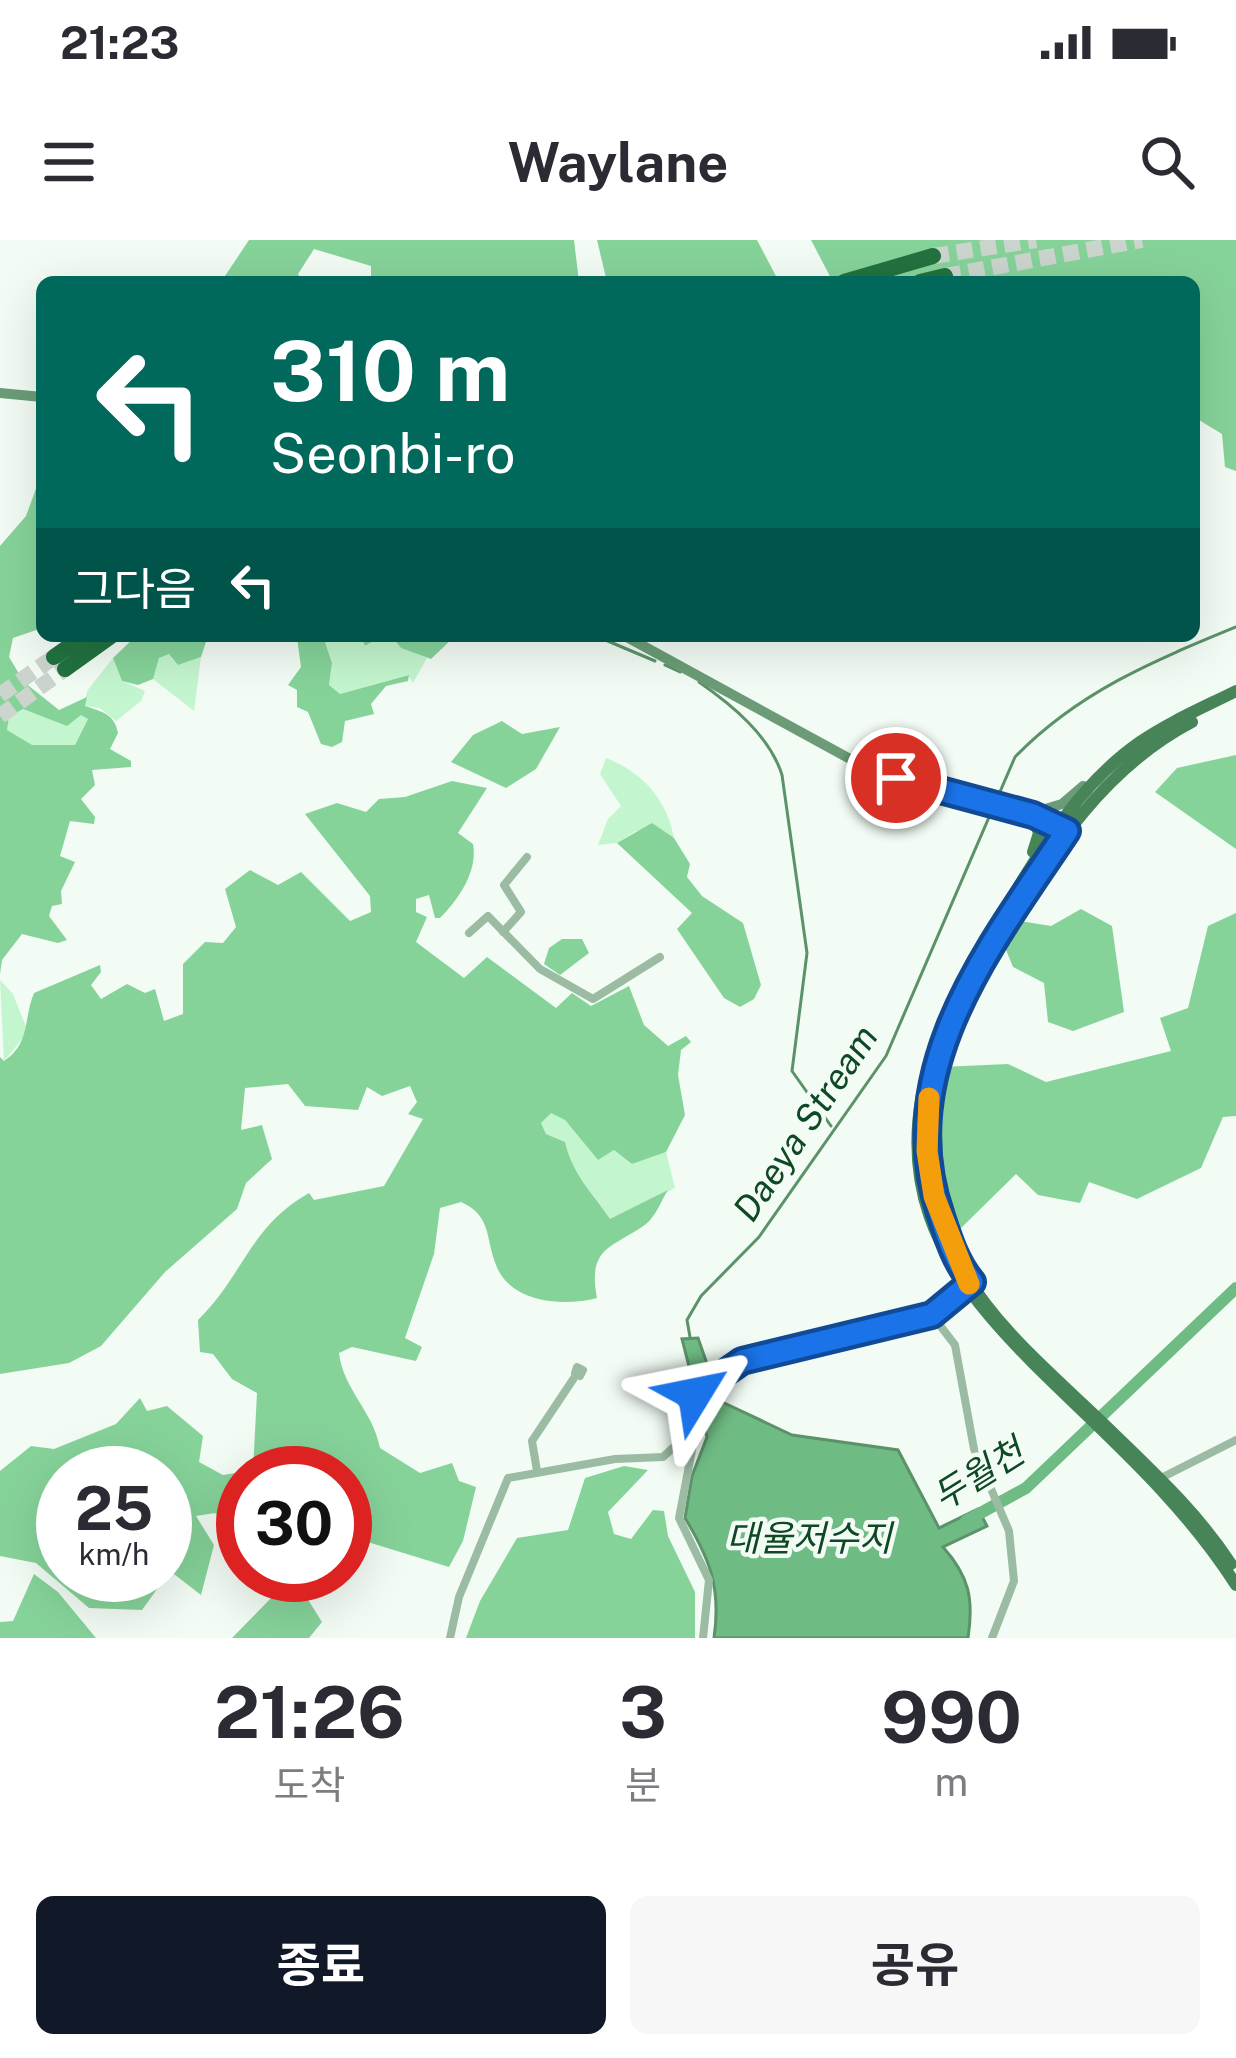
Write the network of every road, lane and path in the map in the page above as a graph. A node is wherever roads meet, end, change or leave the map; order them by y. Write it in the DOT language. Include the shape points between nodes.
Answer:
graph roads {
  1 [pos="933,256"];
  2 [pos="865,276"];
  3 [pos="0,393"];
  4 [pos="36,396"];
  5 [pos="79,642"];
  6 [pos="100,642"];
  7 [pos="636,642"];
  8 [pos="1236,696"];
  9 [pos="1088,788"];
  10 [pos="1033,815"];
  11 [pos="1062,828"];
  12 [pos="1037,856"];
  13 [pos="527,857"];
  14 [pos="469,932"];
  15 [pos="502,932"];
  16 [pos="661,957"];
  17 [pos="968,1285"];
  18 [pos="932,1315"];
  19 [pos="576,1375"];
  20 [pos="690,1432"];
  21 [pos="1236,1440"];
  22 [pos="537,1471"];
  23 [pos="1157,1480"];
  24 [pos="1236,1571"];
  25 [pos="1236,1585"];
  26 [pos="450,1638"];
  27 [pos="703,1638"];
  28 [pos="992,1638"];
  1 -- 2 [label="highway"];
  3 -- 4 [label="main road"];
  5 -- 6 [label="highway" via="60,663"];
  7 -- 10 [label="main road" via="874,772"];
  8 -- 9 [label="main road" via="1142,740"];
  8 -- 11 [label="main road" via="1140,754"];
  9 -- 10 [label="main road"];
  9 -- 11 [label="main road"];
  10 -- 11 [label="main road"];
  10 -- 12 [label="main road"];
  11 -- 12 [label="main road"];
  11 -- 17 [label="main road" via="963,994 935,1066 927,1151 934,1196"];
  12 -- 17 [label="main road" via="956,988 922,1085 922,1180 931,1217"];
  13 -- 15 [label="street" via="503,885 521,912"];
  14 -- 15 [label="street" via="488,916"];
  15 -- 16 [label="street" via="540,968 593,999"];
  17 -- 18 [label="street"];
  17 -- 23 [label="main road"];
  18 -- 20 [label="street" via="742,1361 693,1396"];
  18 -- 28 [label="street" via="956,1345 974,1449 1009,1531 1014,1580"];
  19 -- 22 [label="street" via="532,1441"];
  20 -- 22 [label="street" via="664,1457"];
  20 -- 27 [label="street" via="679,1518 709,1580"];
  21 -- 23 [label="street"];
  22 -- 26 [label="street" via="508,1478 498,1497"];
  23 -- 24 [label="main road"];
  23 -- 25 [label="main road"];
}
